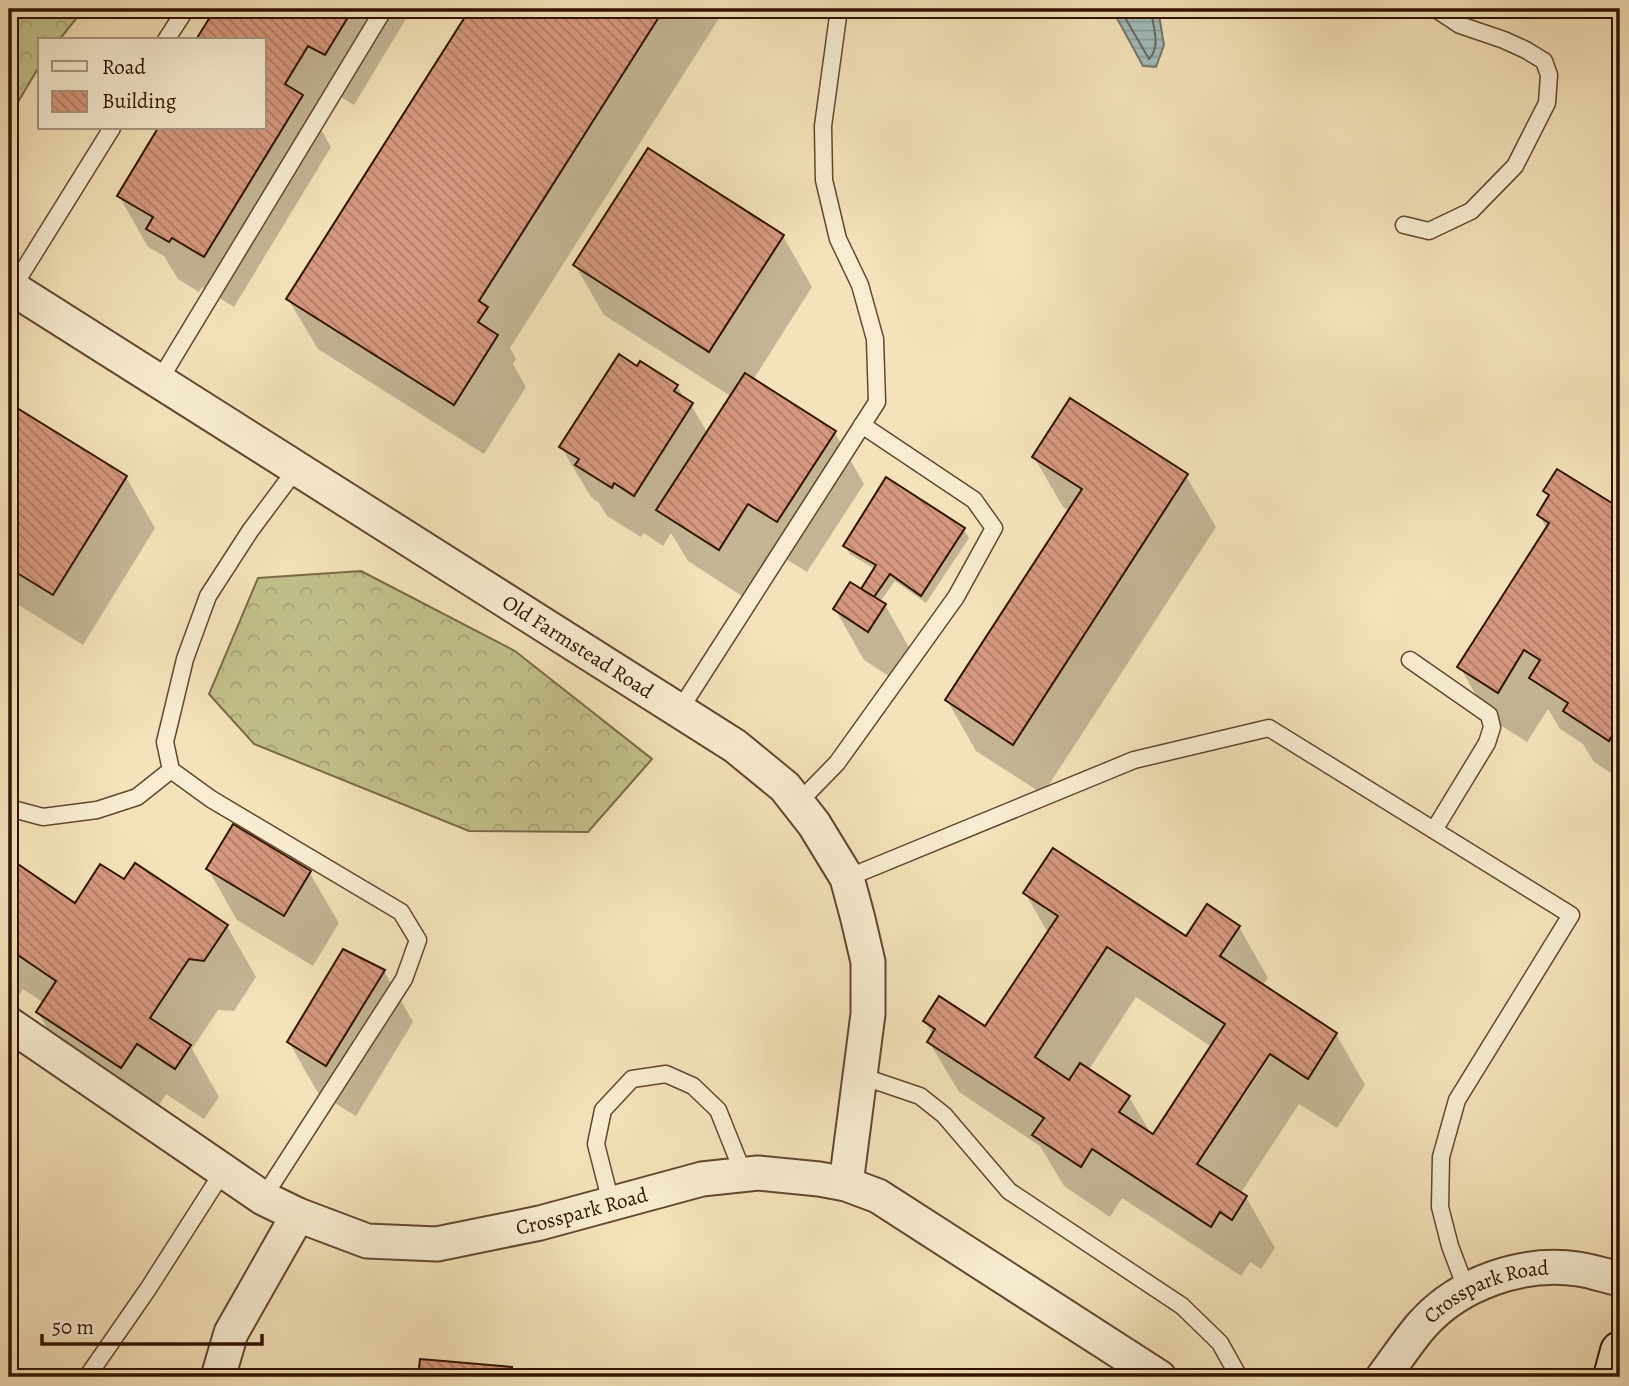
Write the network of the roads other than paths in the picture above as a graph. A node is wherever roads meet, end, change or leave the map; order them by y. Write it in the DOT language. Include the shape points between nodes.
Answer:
graph roads {
  1 [pos="186,9"];
  2 [pos="384,9"];
  3 [pos="839,9"];
  4 [pos="1436,9"];
  5 [pos="167,38"];
  6 [pos="111,130"];
  7 [pos="1404,225"];
  8 [pos="11,291"];
  9 [pos="159,381"];
  10 [pos="862,425"];
  11 [pos="297,468"];
  12 [pos="1410,660"];
  13 [pos="680,711"];
  14 [pos="171,770"];
  15 [pos="798,803"];
  16 [pos="9,808"];
  17 [pos="1434,830"];
  18 [pos="847,878"];
  19 [pos="9,1024"];
  20 [pos="861,1076"];
  21 [pos="224,1170"];
  22 [pos="744,1175"];
  23 [pos="846,1184"];
  24 [pos="263,1198"];
  25 [pos="611,1203"];
  26 [pos="298,1215"];
  27 [pos="1620,1279"];
  28 [pos="1467,1291"];
  29 [pos="1620,1351"];
  30 [pos="87,1377"];
  31 [pos="218,1377"];
  32 [pos="1159,1377"];
  33 [pos="1239,1377"];
  34 [pos="1384,1377"];
  35 [pos="1613,1377"];
  1 -- 5 [label="lane"];
  2 -- 9 [label="lane"];
  3 -- 10 [label="lane" via="823,126 824,180 838,239 860,285 875,339 877,402"];
  4 -- 7 [label="lane" via="1460,25 1544,61 1549,75 1547,103 1515,166 1471,211 1429,231"];
  6 -- 8 [label="lane"];
  8 -- 9 [label="street, Old Farmstead Road"];
  9 -- 11 [label="street, Old Farmstead Road"];
  10 -- 13 [label="lane"];
  10 -- 15 [label="lane" via="974,500 994,528 956,597 837,763"];
  11 -- 13 [label="street, Old Farmstead Road"];
  11 -- 14 [label="lane" via="208,596 185,659 165,742"];
  12 -- 17 [label="lane" via="1489,715 1492,727"];
  13 -- 15 [label="street, Old Farmstead Road" via="735,746"];
  14 -- 16 [label="lane" via="137,797 97,810 43,817"];
  14 -- 24 [label="lane" via="211,799 401,912 418,940 404,979"];
  15 -- 18 [label="street, Old Farmstead Road"];
  17 -- 18 [label="lane" via="1269,728 1134,760"];
  17 -- 28 [label="lane" via="1571,915 1457,1100 1447,1134 1441,1157 1440,1208"];
  18 -- 20 [label="street, Old Farmstead Road" via="868,962"];
  19 -- 21 [label="street, Crosspark Road"];
  20 -- 23 [label="street, Old Farmstead Road"];
  20 -- 33 [label="lane" via="920,1096 944,1115 1009,1191 1182,1306 1220,1343"];
  21 -- 24 [label="street, Crosspark Road"];
  21 -- 30 [label="lane"];
  22 -- 23 [label="street, Crosspark Road"];
  22 -- 25 [label="street, Crosspark Road" via="702,1179"];
  22 -- 25 [label="lane" via="718,1110 693,1086 666,1074 632,1079 603,1110 596,1144"];
  23 -- 32 [label="street, Crosspark Road" via="877,1196"];
  24 -- 26 [label="street, Crosspark Road"];
  25 -- 26 [label="street, Crosspark Road" via="437,1244 367,1241"];
  26 -- 31 [label="street" via="231,1333"];
  27 -- 28 [label="street, Crosspark Road" via="1578,1269 1547,1268 1515,1272"];
  28 -- 34 [label="street, Crosspark Road" via="1423,1324"];
  29 -- 35 [label="main road"];
}
